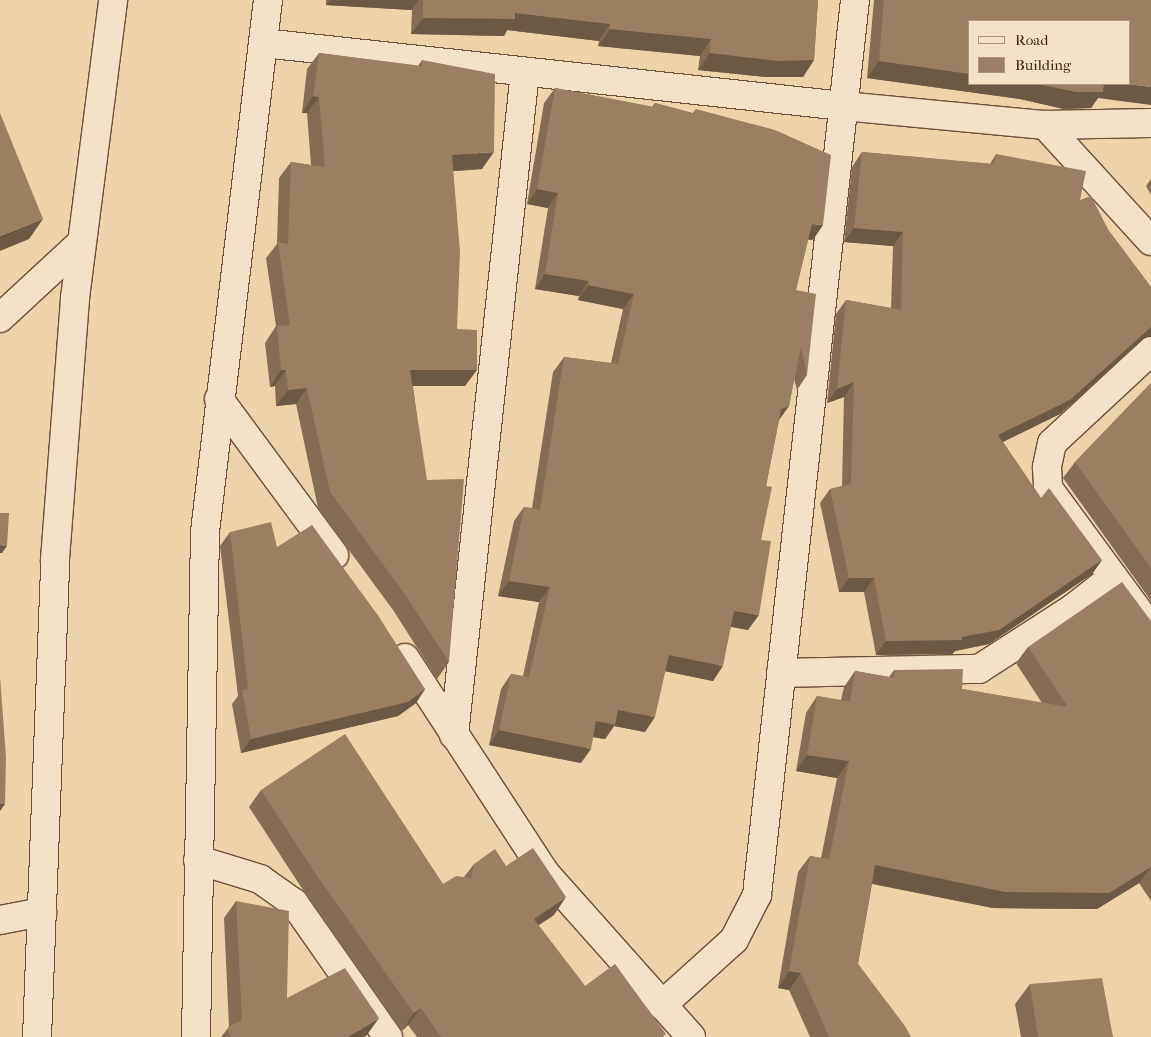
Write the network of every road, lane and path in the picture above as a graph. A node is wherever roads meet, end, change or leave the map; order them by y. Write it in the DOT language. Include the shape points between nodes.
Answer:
graph roads {
  1 [pos="113,0"];
  2 [pos="268,0"];
  3 [pos="855,0"];
  4 [pos="263,43"];
  5 [pos="525,72"];
  6 [pos="843,106"];
  7 [pos="1151,123"];
  8 [pos="1045,125"];
  9 [pos="1151,241"];
  10 [pos="81,243"];
  11 [pos="0,318"];
  12 [pos="1151,351"];
  13 [pos="220,399"];
  14 [pos="1112,577"];
  15 [pos="351,579"];
  16 [pos="1151,628"];
  17 [pos="390,635"];
  18 [pos="781,673"];
  19 [pos="454,735"];
  20 [pos="198,860"];
  21 [pos="42,912"];
  22 [pos="0,920"];
  23 [pos="662,1005"];
  24 [pos="37,1037"];
  25 [pos="196,1037"];
  26 [pos="388,1037"];
  27 [pos="691,1037"];
  1 -- 10 [label="street"];
  2 -- 4 [label="street"];
  3 -- 6 [label="street"];
  4 -- 5 [label="street"];
  4 -- 13 [label="street"];
  5 -- 6 [label="street"];
  5 -- 19 [label="street"];
  6 -- 8 [label="street"];
  6 -- 18 [label="street"];
  7 -- 8 [label="street"];
  8 -- 9 [label="street"];
  10 -- 11 [label="street"];
  10 -- 21 [label="street" via="55,559"];
  12 -- 14 [label="street" via="1052,443 1047,467 1048,488"];
  13 -- 15 [label="street"];
  13 -- 20 [label="street" via="205,532"];
  14 -- 16 [label="street"];
  14 -- 18 [label="street" via="1072,609 979,669"];
  17 -- 19 [label="street"];
  18 -- 23 [label="street" via="757,895 734,940"];
  19 -- 23 [label="street" via="546,874"];
  20 -- 25 [label="street"];
  20 -- 26 [label="street" via="260,879 294,903"];
  21 -- 22 [label="street"];
  21 -- 24 [label="street"];
  23 -- 27 [label="street"];
}
